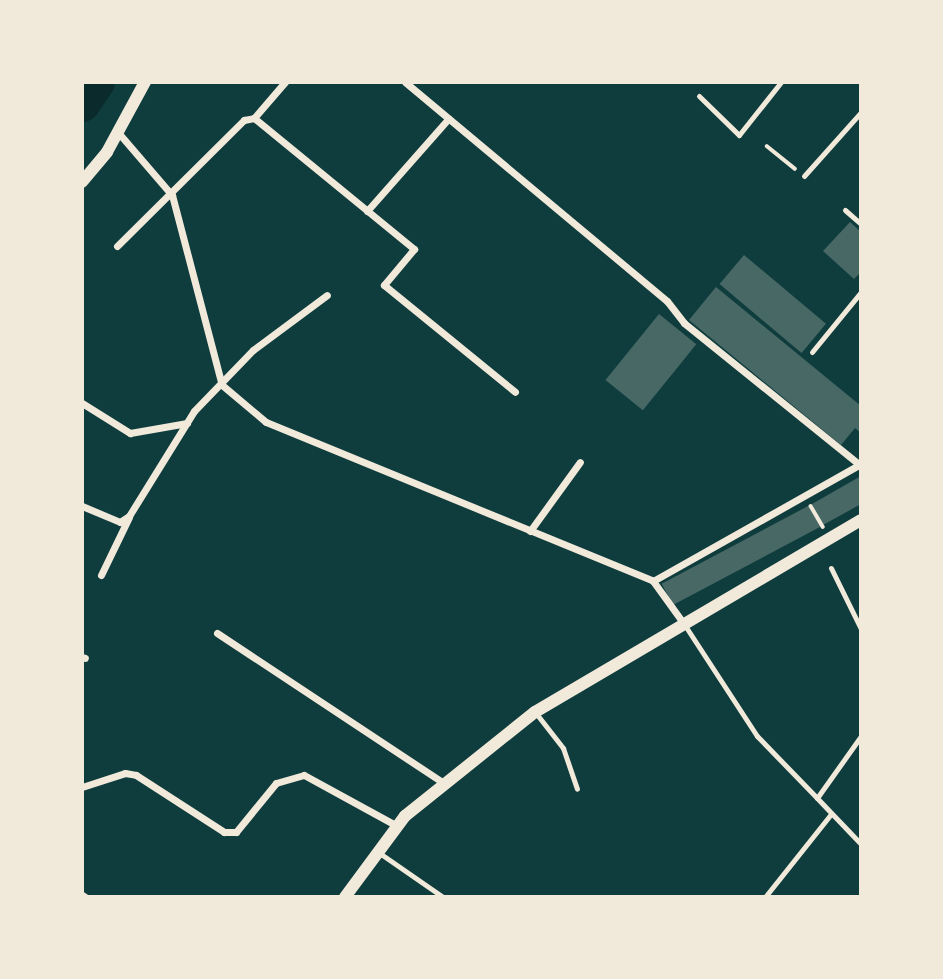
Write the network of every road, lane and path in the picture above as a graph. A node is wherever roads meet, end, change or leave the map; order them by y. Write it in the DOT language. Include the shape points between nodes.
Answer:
graph roads {
  1 [pos="145,82"];
  2 [pos="285,82"];
  3 [pos="405,82"];
  4 [pos="781,82"];
  5 [pos="699,96"];
  6 [pos="861,111"];
  7 [pos="254,118"];
  8 [pos="448,119"];
  9 [pos="116,130"];
  10 [pos="767,146"];
  11 [pos="804,176"];
  12 [pos="82,182"];
  13 [pos="173,195"];
  14 [pos="845,210"];
  15 [pos="367,211"];
  16 [pos="861,224"];
  17 [pos="117,246"];
  18 [pos="861,292"];
  19 [pos="327,295"];
  20 [pos="812,352"];
  21 [pos="222,385"];
  22 [pos="516,392"];
  23 [pos="82,403"];
  24 [pos="187,423"];
  25 [pos="580,462"];
  26 [pos="860,464"];
  27 [pos="805,495"];
  28 [pos="82,506"];
  29 [pos="129,516"];
  30 [pos="861,520"];
  31 [pos="530,531"];
  32 [pos="830,538"];
  33 [pos="831,568"];
  34 [pos="101,575"];
  35 [pos="653,581"];
  36 [pos="684,624"];
  37 [pos="861,629"];
  38 [pos="217,633"];
  39 [pos="534,712"];
  40 [pos="861,736"];
  41 [pos="445,784"];
  42 [pos="82,787"];
  43 [pos="577,789"];
  44 [pos="817,798"];
  45 [pos="831,814"];
  46 [pos="397,826"];
  47 [pos="861,844"];
  48 [pos="378,852"];
  49 [pos="345,897"];
  50 [pos="443,897"];
  51 [pos="765,897"];
  1 -- 9 [label="street"];
  2 -- 7 [label="street"];
  3 -- 8 [label="street"];
  4 -- 5 [label="lane" via="739,135"];
  6 -- 11 [label="lane"];
  7 -- 13 [label="street" via="244,120"];
  7 -- 15 [label="street"];
  8 -- 15 [label="street"];
  8 -- 26 [label="street" via="667,301 684,323"];
  9 -- 12 [label="street" via="107,152"];
  9 -- 13 [label="street"];
  10 -- 11 [label="path"];
  13 -- 17 [label="street"];
  13 -- 21 [label="street"];
  14 -- 16 [label="lane"];
  15 -- 22 [label="street" via="414,248 384,285"];
  18 -- 20 [label="lane"];
  19 -- 21 [label="street" via="253,350"];
  21 -- 24 [label="street"];
  21 -- 31 [label="street" via="266,422"];
  23 -- 24 [label="street" via="130,433"];
  24 -- 29 [label="street"];
  25 -- 31 [label="street"];
  26 -- 27 [label="street"];
  27 -- 32 [label="path"];
  27 -- 35 [label="street"];
  28 -- 29 [label="street" via="120,522"];
  29 -- 34 [label="street"];
  30 -- 32 [label="street"];
  31 -- 35 [label="street"];
  32 -- 36 [label="street"];
  33 -- 37 [label="lane"];
  35 -- 36 [label="street"];
  36 -- 39 [label="street"];
  36 -- 44 [label="lane" via="757,736"];
  38 -- 41 [label="street"];
  39 -- 41 [label="street"];
  39 -- 43 [label="lane" via="563,748"];
  40 -- 44 [label="lane"];
  41 -- 46 [label="street"];
  42 -- 46 [label="street" via="125,773 136,775 224,832 236,832 247,825 269,789 304,775"];
  44 -- 45 [label="lane"];
  45 -- 47 [label="lane"];
  45 -- 51 [label="lane"];
  46 -- 48 [label="street"];
  48 -- 49 [label="street"];
  48 -- 50 [label="lane"];
}
